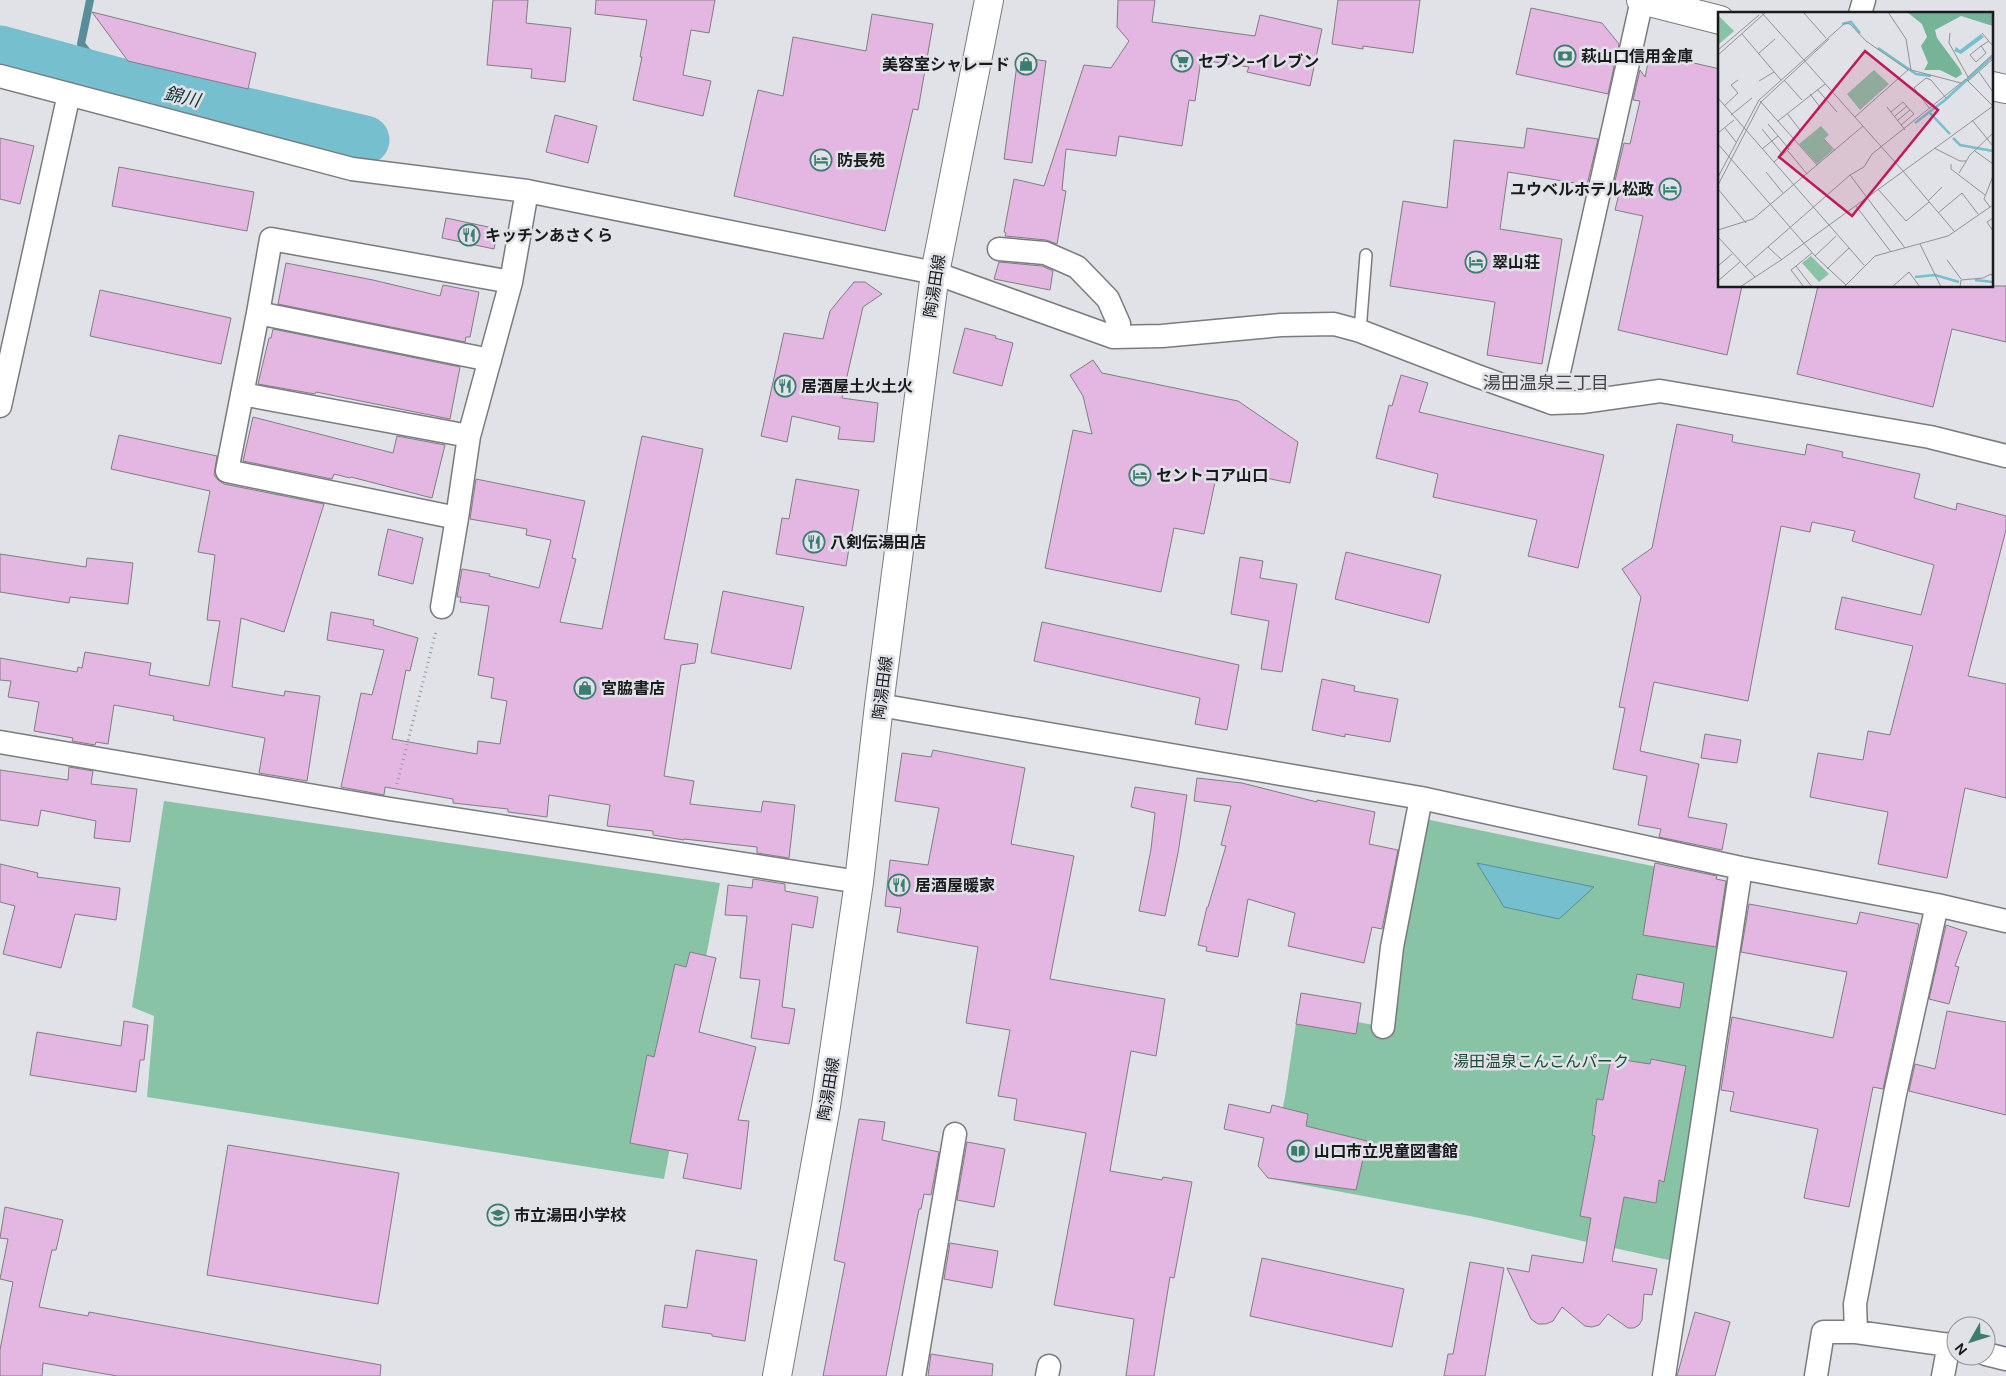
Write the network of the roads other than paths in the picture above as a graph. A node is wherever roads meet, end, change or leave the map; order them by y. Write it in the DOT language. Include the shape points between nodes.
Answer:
graph roads {
  1 [pos="989,0"];
  2 [pos="1642,0"];
  3 [pos="1718,19"];
  4 [pos="0,76"];
  5 [pos="69,94"];
  6 [pos="527,191"];
  7 [pos="999,249"];
  8 [pos="1366,255"];
  9 [pos="935,273"];
  10 [pos="511,282"];
  11 [pos="258,313"];
  12 [pos="1360,331"];
  13 [pos="1113,337"];
  14 [pos="490,360"];
  15 [pos="242,394"];
  16 [pos="1552,403"];
  17 [pos="0,406"];
  18 [pos="469,436"];
  19 [pos="2006,456"];
  20 [pos="457,518"];
  21 [pos="442,607"];
  22 [pos="879,705"];
  23 [pos="0,742"];
  24 [pos="1421,798"];
  25 [pos="1741,868"];
  26 [pos="859,882"];
  27 [pos="1937,905"];
  28 [pos="2006,920"];
  29 [pos="1383,1027"];
  30 [pos="954,1134"];
  31 [pos="1856,1332"];
  32 [pos="1946,1344"];
  33 [pos="777,1376"];
  34 [pos="914,1376"];
  35 [pos="1664,1376"];
  36 [pos="1816,1376"];
  1 -- 9 [label="main road, 陶湯田線"];
  2 -- 3 [label="main road"];
  2 -- 16 [label="street"];
  4 -- 5 [label="street"];
  5 -- 6 [label="street" via="352,169"];
  5 -- 17 [label="street"];
  6 -- 9 [label="street"];
  6 -- 10 [label="street"];
  7 -- 13 [label="street" via="1045,253 1076,267 1108,299 1119,324"];
  8 -- 12 [label="lane"];
  9 -- 13 [label="street"];
  9 -- 22 [label="main road, 陶湯田線"];
  10 -- 11 [label="street" via="271,239"];
  10 -- 14 [label="street"];
  11 -- 14 [label="street"];
  11 -- 15 [label="street"];
  12 -- 13 [label="street" via="1334,324 1290,324 1162,336"];
  12 -- 16 [label="street"];
  14 -- 18 [label="street"];
  15 -- 18 [label="street"];
  15 -- 20 [label="street" via="226,472"];
  16 -- 19 [label="street" via="1660,391 1930,437"];
  18 -- 20 [label="street"];
  20 -- 21 [label="street"];
  22 -- 24 [label="street"];
  22 -- 26 [label="main road, 陶湯田線"];
  23 -- 26 [label="street" via="390,809"];
  24 -- 25 [label="street"];
  24 -- 29 [label="street" via="1392,947"];
  25 -- 27 [label="street"];
  25 -- 35 [label="street"];
  26 -- 33 [label="main road, 陶湯田線" via="826,1106"];
  27 -- 28 [label="street"];
  27 -- 31 [label="street" via="1895,1094 1855,1304"];
  30 -- 34 [label="street"];
  31 -- 32 [label="street"];
  31 -- 36 [label="street" via="1823,1332"];
}
